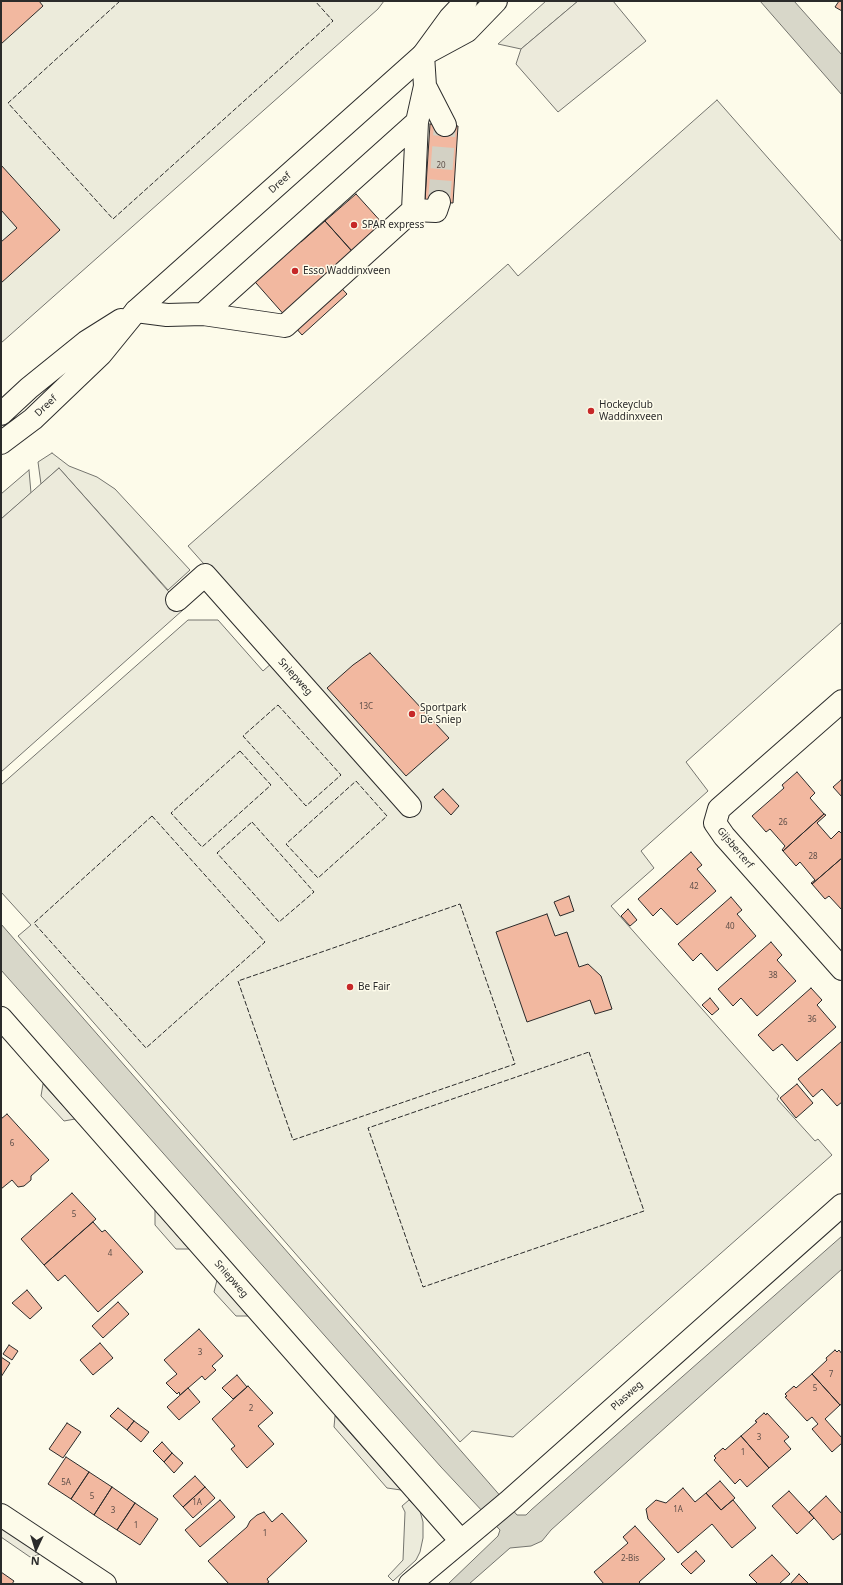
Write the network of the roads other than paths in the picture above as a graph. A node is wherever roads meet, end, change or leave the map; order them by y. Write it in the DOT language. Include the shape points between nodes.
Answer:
graph roads {
  1 [pos="466,1"];
  2 [pos="496,1"];
  3 [pos="423,55"];
  4 [pos="425,86"];
  5 [pos="417,122"];
  6 [pos="445,125"];
  7 [pos="439,202"];
  8 [pos="413,210"];
  9 [pos="136,311"];
  10 [pos="203,314"];
  11 [pos="1,414"];
  12 [pos="1,443"];
  13 [pos="177,600"];
  14 [pos="842,701"];
  15 [pos="410,806"];
  16 [pos="842,969"];
  17 [pos="1,1018"];
  18 [pos="842,1205"];
  19 [pos="1,1515"];
  20 [pos="460,1541"];
  21 [pos="105,1584"];
  22 [pos="410,1584"];
  1 -- 3 [label="street, Dreef"];
  2 -- 3 [label="street, Dreef" via="467,31"];
  3 -- 4 [label="street"];
  3 -- 9 [label="street, Dreef"];
  4 -- 5 [label="street"];
  4 -- 6 [label="street"];
  5 -- 8 [label="street"];
  5 -- 10 [label="street"];
  7 -- 8 [label="street" via="436,211"];
  8 -- 10 [label="street" via="285,326"];
  9 -- 10 [label="street" via="167,315"];
  9 -- 11 [label="street, Dreef" via="86,342"];
  9 -- 12 [label="street, Dreef" via="101,354 33,419"];
  13 -- 15 [label="street, Sniepweg" via="205,575"];
  14 -- 16 [label="street, Gijsberterf" via="719,809 715,823"];
  17 -- 20 [label="street, Sniepweg"];
  18 -- 20 [label="street, Plasweg" via="508,1502"];
  19 -- 21 [label="street"];
  20 -- 22 [label="street, Plasweg"];
}
